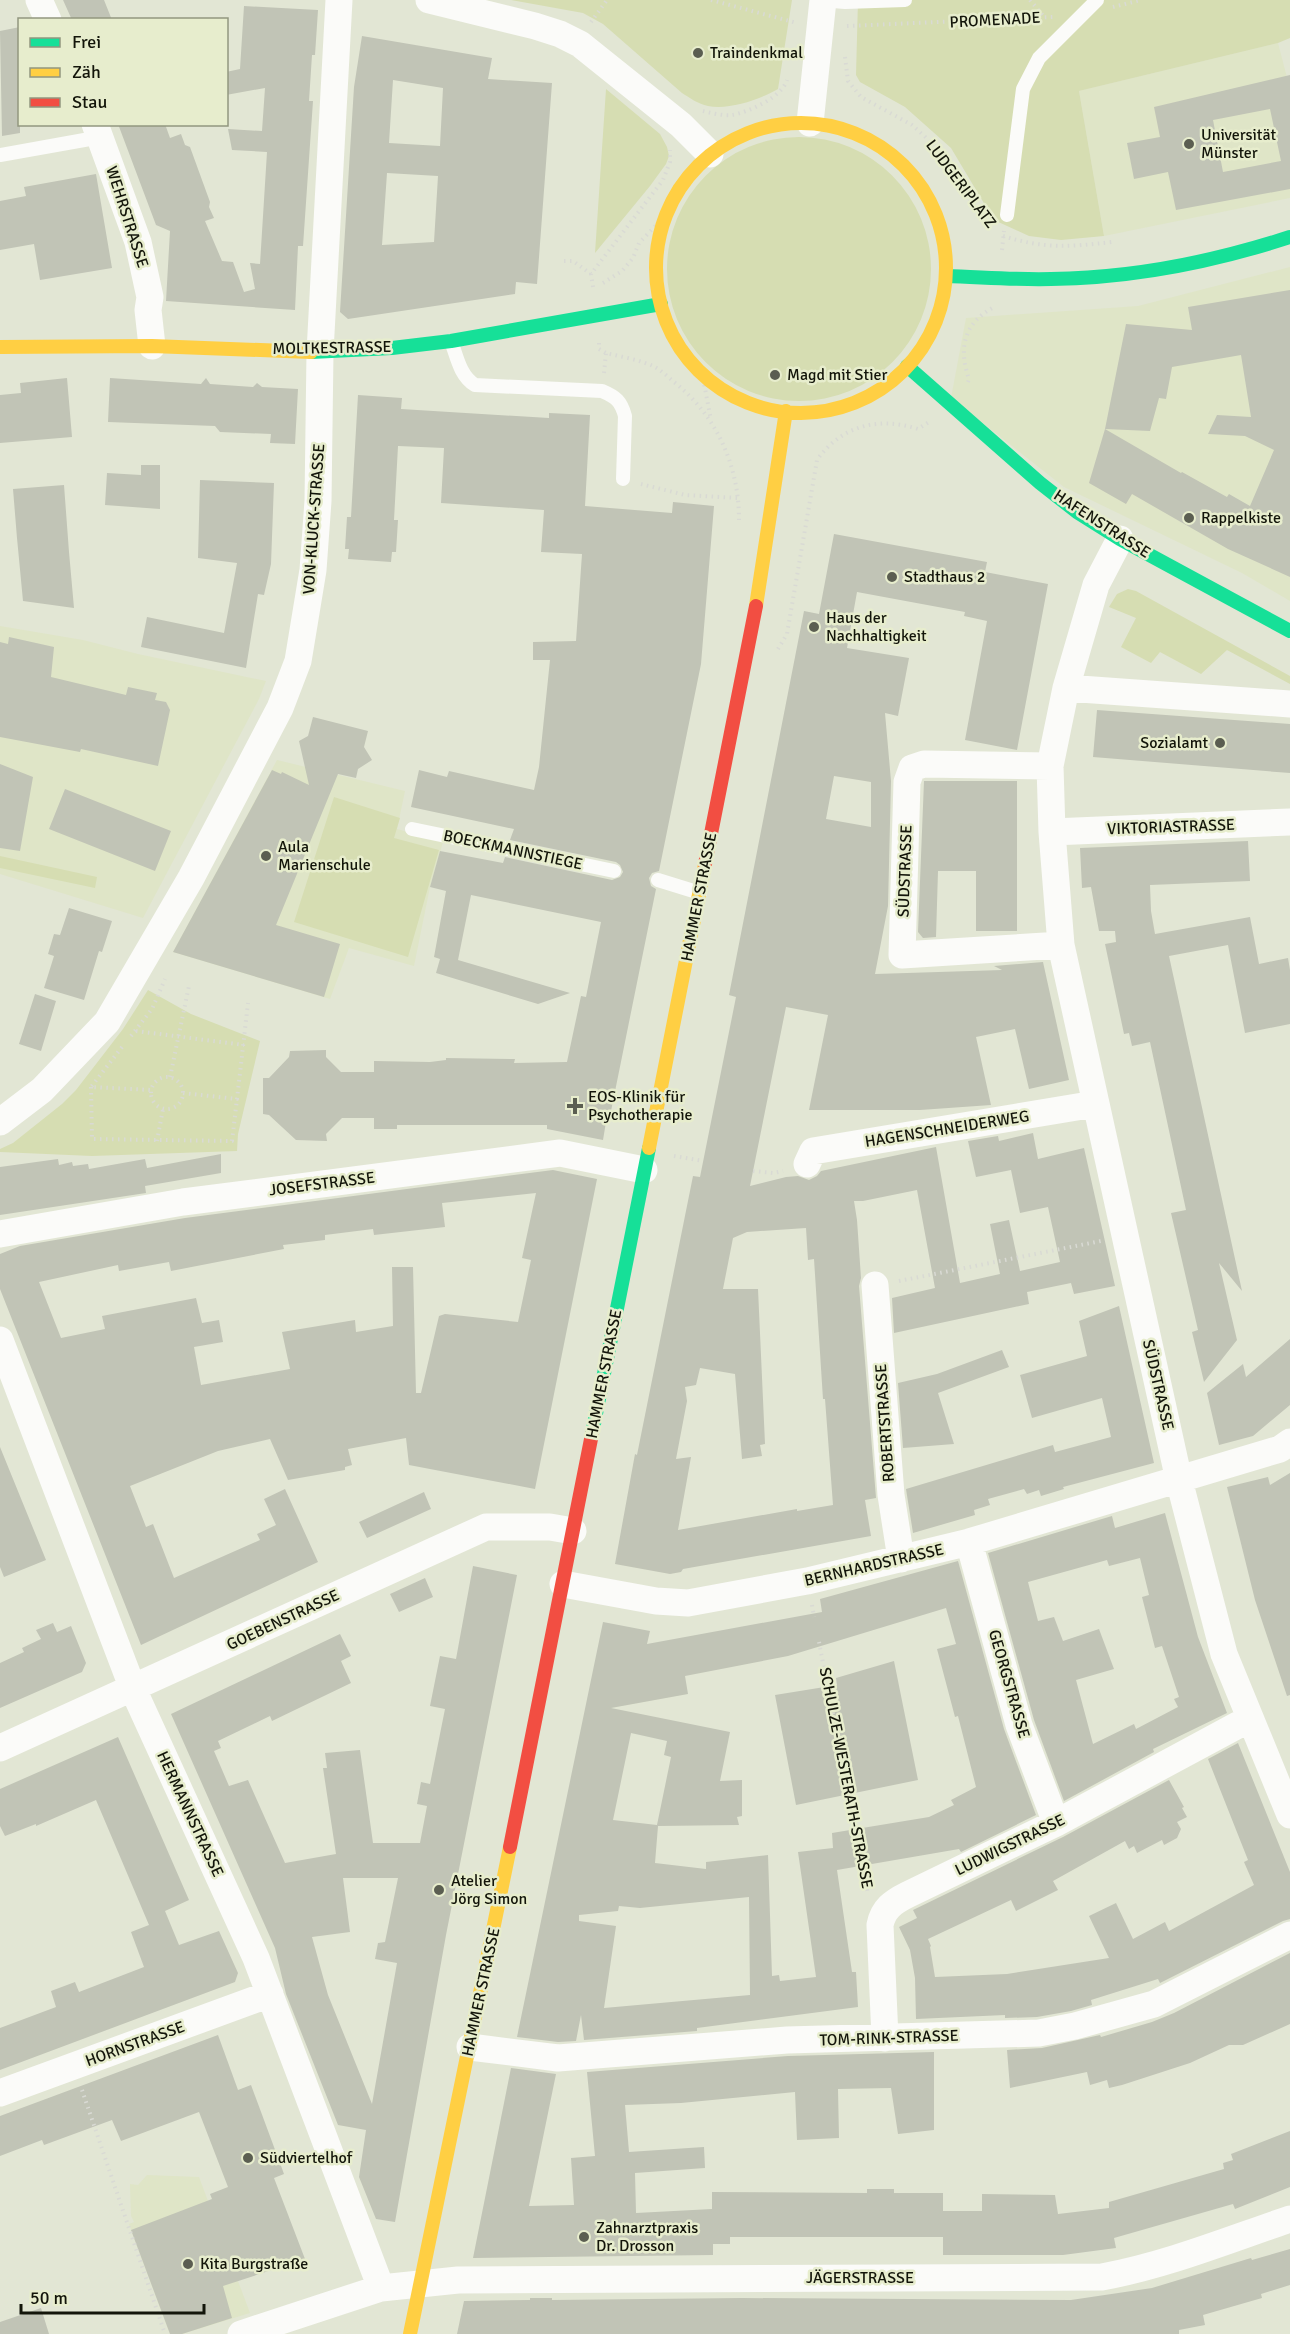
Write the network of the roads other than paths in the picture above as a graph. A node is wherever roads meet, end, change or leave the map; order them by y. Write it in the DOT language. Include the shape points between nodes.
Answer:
graph roads {
  1 [pos="39,0"];
  2 [pos="339,0"];
  3 [pos="429,0"];
  4 [pos="823,0"];
  5 [pos="905,0"];
  6 [pos="1097,0"];
  7 [pos="47,18"];
  8 [pos="810,123"];
  9 [pos="98,131"];
  10 [pos="710,154"];
  11 [pos="0,155"];
  12 [pos="1007,215"];
  13 [pos="1290,237"];
  14 [pos="946,276"];
  15 [pos="661,304"];
  16 [pos="451,341"];
  17 [pos="152,346"];
  18 [pos="0,347"];
  19 [pos="320,352"];
  20 [pos="907,366"];
  21 [pos="786,411"];
  22 [pos="622,479"];
  23 [pos="1120,539"];
  24 [pos="1290,631"];
  25 [pos="1066,688"];
  26 [pos="1290,704"];
  27 [pos="1050,766"];
  28 [pos="1290,822"];
  29 [pos="412,829"];
  30 [pos="1052,832"];
  31 [pos="614,871"];
  32 [pos="657,880"];
  33 [pos="700,893"];
  34 [pos="1061,945"];
  35 [pos="1095,1104"];
  36 [pos="0,1122"];
  37 [pos="807,1164"];
  38 [pos="644,1170"];
  39 [pos="0,1234"];
  40 [pos="875,1285"];
  41 [pos="0,1340"];
  42 [pos="1290,1442"];
  43 [pos="1179,1480"];
  44 [pos="573,1531"];
  45 [pos="969,1542"];
  46 [pos="901,1559"];
  47 [pos="563,1584"];
  48 [pos="133,1689"];
  49 [pos="1249,1719"];
  50 [pos="0,1748"];
  51 [pos="1290,1815"];
  52 [pos="1056,1823"];
  53 [pos="1290,1935"];
  54 [pos="270,1994"];
  55 [pos="885,2038"];
  56 [pos="470,2047"];
  57 [pos="0,2094"];
  58 [pos="1290,2218"];
  59 [pos="400,2286"];
  60 [pos="241,2334"];
  61 [pos="410,2334"];
  1 -- 7 [label="street"];
  2 -- 19 [label="street, VON-KLUCK-STRASSE"];
  3 -- 10 [label="street" via="535,26 580,44 681,125"];
  4 -- 5 [label="lane"];
  4 -- 8 [label="street"];
  6 -- 12 [label="lane" via="1039,58 1023,89"];
  8 -- 10 [label="main road, LUDGERIPLATZ" via="765,128 736,138"];
  8 -- 14 [label="main road, LUDGERIPLATZ" via="840,128 869,140 912,174 938,222 945,248"];
  9 -- 11 [label="lane"];
  9 -- 17 [label="street, WEHRSTRASSE" via="138,242 150,297"];
  10 -- 15 [label="main road, LUDGERIPLATZ" via="689,176 666,215 656,259"];
  13 -- 14 [label="main road" via="1189,264 1113,274 1064,279"];
  14 -- 20 [label="main road, LUDGERIPLATZ" via="934,324"];
  15 -- 16 [label="main road, MOLTKESTRASSE"];
  15 -- 21 [label="main road, LUDGERIPLATZ" via="676,342 702,373 747,402"];
  16 -- 19 [label="main road, MOLTKESTRASSE"];
  16 -- 22 [label="lane" via="467,380 475,385 602,391 619,400 625,423"];
  17 -- 18 [label="main road, MOLTKESTRASSE"];
  17 -- 19 [label="main road, MOLTKESTRASSE"];
  19 -- 36 [label="street, VON-KLUCK-STRASSE" via="313,570 298,661 280,708 190,878 107,1022 42,1090"];
  20 -- 21 [label="main road, LUDGERIPLATZ" via="882,387 852,403 803,412"];
  20 -- 23 [label="main road, HAFENSTRASSE" via="1040,483"];
  21 -- 33 [label="main road, HAMMER STRASSE" via="763,571"];
  23 -- 24 [label="main road, HAFENSTRASSE"];
  23 -- 25 [label="street, SÜDSTRASSE" via="1096,585"];
  25 -- 26 [label="street"];
  25 -- 27 [label="street, SÜDSTRASSE"];
  27 -- 30 [label="street, SÜDSTRASSE"];
  27 -- 34 [label="street, SÜDSTRASSE" via="924,764 912,768 907,793 902,955"];
  28 -- 30 [label="street, VIKTORIASTRASSE"];
  29 -- 31 [label="lane, BOECKMANNSTIEGE"];
  30 -- 34 [label="street, SÜDSTRASSE"];
  32 -- 33 [label="lane"];
  33 -- 38 [label="main road, HAMMER STRASSE"];
  34 -- 35 [label="street, SÜDSTRASSE"];
  35 -- 37 [label="street, HAGENSCHNEIDERWEG" via="813,1151"];
  35 -- 43 [label="street, SÜDSTRASSE"];
  38 -- 39 [label="street, JOSEFSTRASSE" via="560,1153 183,1202"];
  38 -- 44 [label="main road, HAMMER STRASSE"];
  40 -- 46 [label="street, ROBERTSTRASSE" via="891,1495"];
  41 -- 48 [label="street, HERMANNSTRASSE"];
  42 -- 43 [label="street, BERNHARDSTRASSE" via="1280,1449"];
  43 -- 45 [label="street, BERNHARDSTRASSE"];
  43 -- 49 [label="street, SÜDSTRASSE" via="1224,1654"];
  44 -- 47 [label="main road, HAMMER STRASSE"];
  44 -- 48 [label="street, GOEBENSTRASSE" via="486,1527"];
  45 -- 46 [label="street, BERNHARDSTRASSE"];
  45 -- 52 [label="street, GEORGSTRASSE" via="1019,1725"];
  46 -- 47 [label="street, BERNHARDSTRASSE" via="688,1603"];
  47 -- 56 [label="main road, HAMMER STRASSE"];
  48 -- 50 [label="street, GOEBENSTRASSE"];
  48 -- 54 [label="street, HERMANNSTRASSE"];
  49 -- 51 [label="street, SÜDSTRASSE"];
  49 -- 52 [label="street, LUDWIGSTRASSE"];
  52 -- 55 [label="street, LUDWIGSTRASSE" via="907,1895 882,1915"];
  53 -- 55 [label="street, TOM-RINK-STRASSE" via="1154,2004 1101,2020 1039,2033"];
  54 -- 57 [label="street, HORNSTRASSE"];
  54 -- 59 [label="street, HERMANNSTRASSE"];
  55 -- 56 [label="street, TOM-RINK-STRASSE" via="787,2040 558,2058"];
  56 -- 59 [label="main road, HAMMER STRASSE"];
  58 -- 59 [label="street, JÄGERSTRASSE" via="1159,2264 1102,2277 470,2280"];
  59 -- 60 [label="street, JÄGERSTRASSE"];
  59 -- 61 [label="main road, HAMMER STRASSE"];
}
